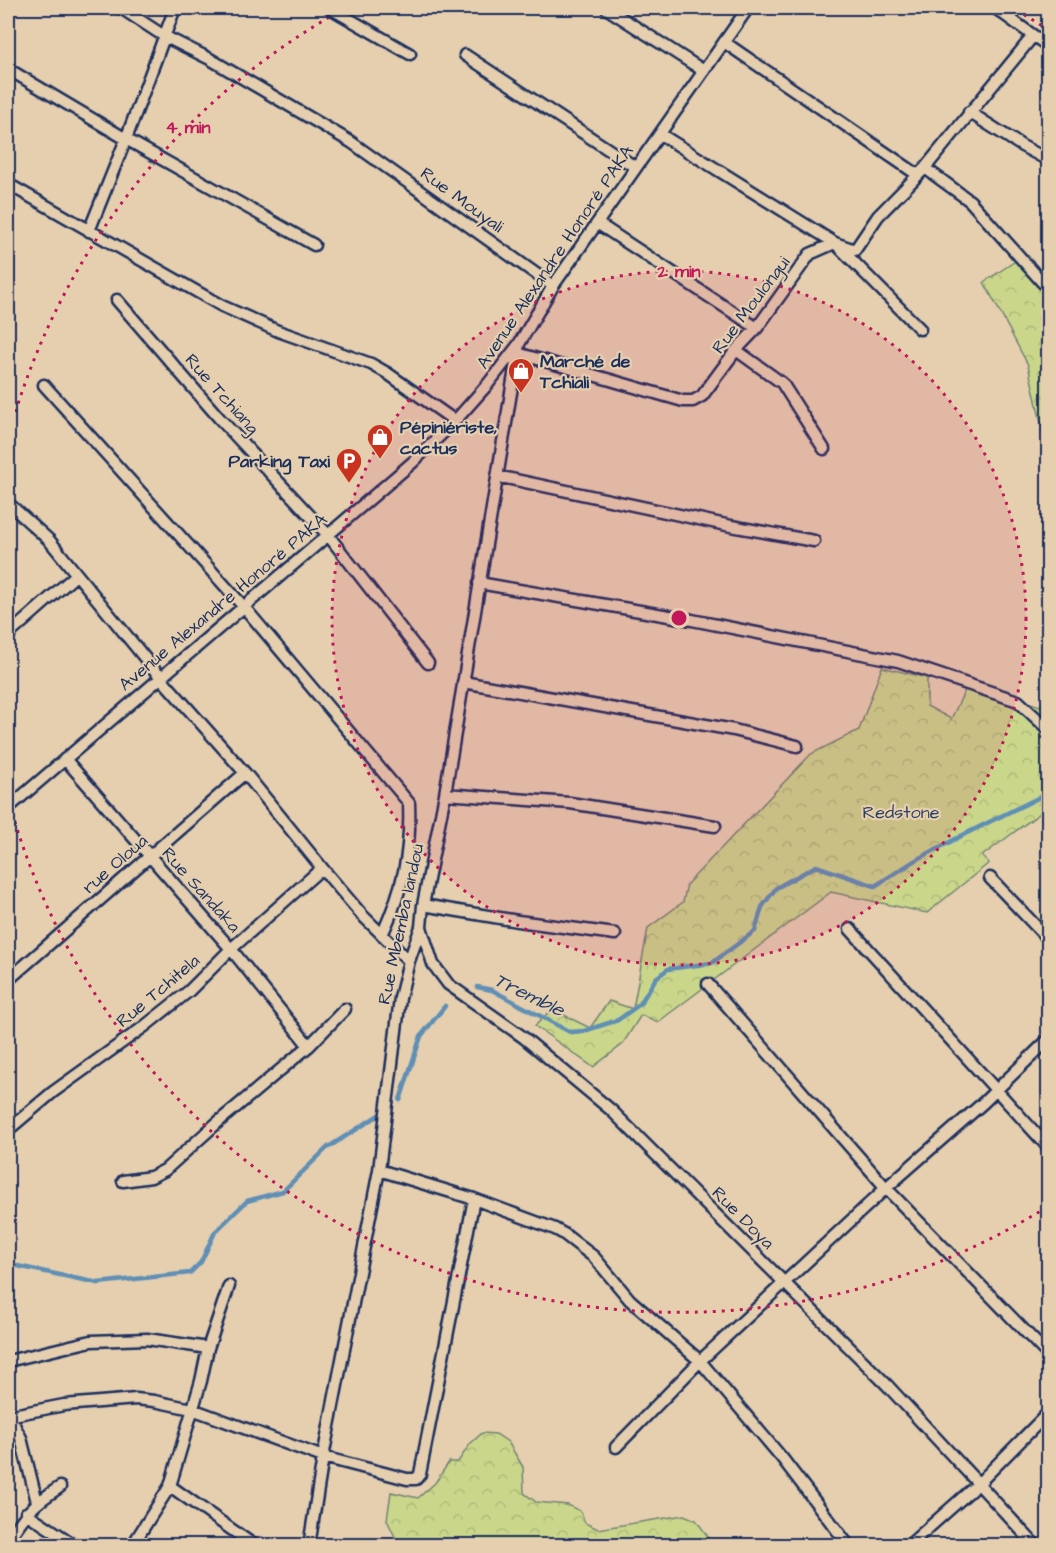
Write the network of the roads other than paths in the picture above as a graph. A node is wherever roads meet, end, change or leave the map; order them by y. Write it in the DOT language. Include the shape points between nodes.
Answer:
graph roads {
  1 [pos="121,8"];
  2 [pos="175,8"];
  3 [pos="330,8"];
  4 [pos="606,8"];
  5 [pos="748,8"];
  6 [pos="995,8"];
  7 [pos="164,36"];
  8 [pos="1033,36"];
  9 [pos="724,42"];
  10 [pos="1048,45"];
  11 [pos="410,54"];
  12 [pos="465,55"];
  13 [pos="8,69"];
  14 [pos="704,71"];
  15 [pos="969,112"];
  16 [pos="660,134"];
  17 [pos="126,140"];
  18 [pos="1048,160"];
  19 [pos="635,167"];
  20 [pos="922,171"];
  21 [pos="8,184"];
  22 [pos="597,223"];
  23 [pos="89,231"];
  24 [pos="835,243"];
  25 [pos="314,245"];
  26 [pos="1043,283"];
  27 [pos="552,286"];
  28 [pos="117,300"];
  29 [pos="758,328"];
  30 [pos="920,328"];
  31 [pos="518,348"];
  32 [pos="736,350"];
  33 [pos="44,385"];
  34 [pos="454,421"];
  35 [pos="824,449"];
  36 [pos="497,476"];
  37 [pos="8,503"];
  38 [pos="328,535"];
  39 [pos="814,541"];
  40 [pos="76,575"];
  41 [pos="479,583"];
  42 [pos="244,607"];
  43 [pos="8,635"];
  44 [pos="428,663"];
  45 [pos="161,678"];
  46 [pos="463,682"];
  47 [pos="1048,729"];
  48 [pos="797,746"];
  49 [pos="64,759"];
  50 [pos="245,773"];
  51 [pos="445,794"];
  52 [pos="8,808"];
  53 [pos="715,826"];
  54 [pos="149,857"];
  55 [pos="322,868"];
  56 [pos="990,878"];
  57 [pos="423,905"];
  58 [pos="421,927"];
  59 [pos="850,928"];
  60 [pos="615,934"];
  61 [pos="382,935"];
  62 [pos="1048,939"];
  63 [pos="231,949"];
  64 [pos="409,961"];
  65 [pos="8,980"];
  66 [pos="708,984"];
  67 [pos="345,1009"];
  68 [pos="1048,1040"];
  69 [pos="309,1046"];
  70 [pos="996,1090"];
  71 [pos="8,1130"];
  72 [pos="1048,1147"];
  73 [pos="379,1170"];
  74 [pos="123,1181"];
  75 [pos="886,1188"];
  76 [pos="474,1199"];
  77 [pos="785,1283"];
  78 [pos="229,1286"];
  79 [pos="208,1347"];
  80 [pos="1048,1354"];
  81 [pos="8,1361"];
  82 [pos="700,1361"];
  83 [pos="192,1409"];
  84 [pos="1048,1413"];
  85 [pos="8,1415"];
  86 [pos="616,1447"];
  87 [pos="322,1457"];
  88 [pos="978,1484"];
  89 [pos="170,1486"];
  90 [pos="60,1487"];
  91 [pos="37,1502"];
  92 [pos="26,1513"];
  93 [pos="8,1540"];
  94 [pos="76,1545"];
  95 [pos="132,1545"];
  96 [pos="255,1545"];
  97 [pos="309,1545"];
  98 [pos="849,1545"];
  99 [pos="908,1545"];
  100 [pos="1035,1545"];
  1 -- 7 [label="street, Rue Mouyali"];
  2 -- 7 [label="street"];
  3 -- 11 [label="street"];
  4 -- 14 [label="street"];
  5 -- 9 [label="street, Avenue Alexandre Honoré PAKA"];
  6 -- 8 [label="street"];
  7 -- 17 [label="street"];
  7 -- 27 [label="street, Rue Mouyali" via="351,142"];
  8 -- 10 [label="street"];
  8 -- 15 [label="street, Rue Moulongui"];
  9 -- 14 [label="street, Avenue Alexandre Honoré PAKA"];
  9 -- 20 [label="street"];
  12 -- 19 [label="street"];
  13 -- 17 [label="street"];
  14 -- 16 [label="street, Avenue Alexandre Honoré PAKA"];
  15 -- 18 [label="street"];
  15 -- 20 [label="street, Rue Moulongui"];
  16 -- 19 [label="street, Avenue Alexandre Honoré PAKA"];
  16 -- 24 [label="street"];
  17 -- 23 [label="street"];
  17 -- 25 [label="street"];
  19 -- 22 [label="street, Avenue Alexandre Honoré PAKA"];
  20 -- 24 [label="street, Rue Moulongui" via="878,216 855,250"];
  20 -- 26 [label="street" via="970,201"];
  21 -- 23 [label="street"];
  22 -- 27 [label="street, Avenue Alexandre Honoré PAKA"];
  22 -- 29 [label="street"];
  23 -- 34 [label="street" via="222,306 379,369"];
  24 -- 29 [label="street, Rue Moulongui" via="810,254"];
  24 -- 30 [label="street"];
  27 -- 31 [label="street, Avenue Alexandre Honoré PAKA"];
  28 -- 38 [label="street, Rue Tchiang"];
  29 -- 32 [label="street, Rue Moulongui"];
  31 -- 32 [label="street, Rue Moulongui" via="693,401 702,396"];
  31 -- 34 [label="street, Avenue Alexandre Honoré PAKA"];
  31 -- 36 [label="street, Rue Mbemba landou"];
  32 -- 35 [label="street" via="782,383"];
  33 -- 42 [label="street"];
  34 -- 38 [label="street, Avenue Alexandre Honoré PAKA"];
  36 -- 39 [label="street"];
  36 -- 41 [label="street, Rue Mbemba landou"];
  37 -- 40 [label="street" via="49,540"];
  38 -- 42 [label="street, Avenue Alexandre Honoré PAKA"];
  38 -- 44 [label="street, Rue Tchiang"];
  40 -- 43 [label="street"];
  40 -- 45 [label="street"];
  41 -- 46 [label="street, Rue Mbemba landou"];
  41 -- 47 [label="street" via="898,661 1018,701"];
  42 -- 45 [label="street, Avenue Alexandre Honoré PAKA"];
  42 -- 61 [label="street" via="409,803 407,860 395,907"];
  45 -- 49 [label="street, Avenue Alexandre Honoré PAKA"];
  45 -- 50 [label="street"];
  46 -- 48 [label="street" via="734,730"];
  46 -- 51 [label="street, Rue Mbemba landou"];
  49 -- 52 [label="street, Avenue Alexandre Honoré PAKA"];
  49 -- 54 [label="street, Rue Sandaka"];
  50 -- 54 [label="street, rue Oloua"];
  50 -- 55 [label="street"];
  51 -- 53 [label="street" via="570,803"];
  51 -- 57 [label="street, Rue Mbemba landou"];
  54 -- 63 [label="street, Rue Sandaka"];
  54 -- 65 [label="street, rue Oloua"];
  55 -- 61 [label="street"];
  55 -- 63 [label="street, Rue Tchitela"];
  56 -- 62 [label="street"];
  57 -- 58 [label="street, Rue Mbemba landou"];
  57 -- 60 [label="street"];
  58 -- 64 [label="street, Rue Mbemba landou"];
  58 -- 77 [label="street, Rue Doya" via="433,963 448,984 523,1037 610,1110"];
  59 -- 70 [label="street"];
  61 -- 64 [label="street"];
  63 -- 69 [label="street, Rue Sandaka"];
  63 -- 71 [label="street, Rue Tchitela" via="189,991"];
  64 -- 73 [label="street, Rue Mbemba landou" via="400,999"];
  66 -- 75 [label="street"];
  67 -- 69 [label="street"];
  68 -- 70 [label="street"];
  69 -- 74 [label="street" via="165,1170 151,1177"];
  70 -- 72 [label="street"];
  70 -- 75 [label="street"];
  73 -- 76 [label="street"];
  73 -- 87 [label="street, Rue Mbemba landou"];
  75 -- 77 [label="street"];
  75 -- 80 [label="street"];
  76 -- 82 [label="street" via="564,1234 594,1257 630,1300"];
  76 -- 87 [label="street" via="420,1474 416,1479 407,1479"];
  77 -- 82 [label="street"];
  77 -- 88 [label="street, Rue Doya"];
  78 -- 79 [label="street"];
  79 -- 81 [label="street" via="147,1339 91,1341"];
  79 -- 83 [label="street"];
  82 -- 86 [label="street"];
  82 -- 98 [label="street"];
  83 -- 85 [label="street" via="136,1399"];
  83 -- 87 [label="street"];
  83 -- 89 [label="street"];
  84 -- 88 [label="street"];
  85 -- 91 [label="street" via="21,1438"];
  87 -- 97 [label="street, Rue Mbemba landou"];
  88 -- 99 [label="street"];
  88 -- 100 [label="street, Rue Doya"];
  89 -- 95 [label="street"];
  89 -- 96 [label="street"];
  90 -- 91 [label="street"];
  91 -- 92 [label="street"];
  92 -- 93 [label="street"];
  92 -- 94 [label="street"];
}
